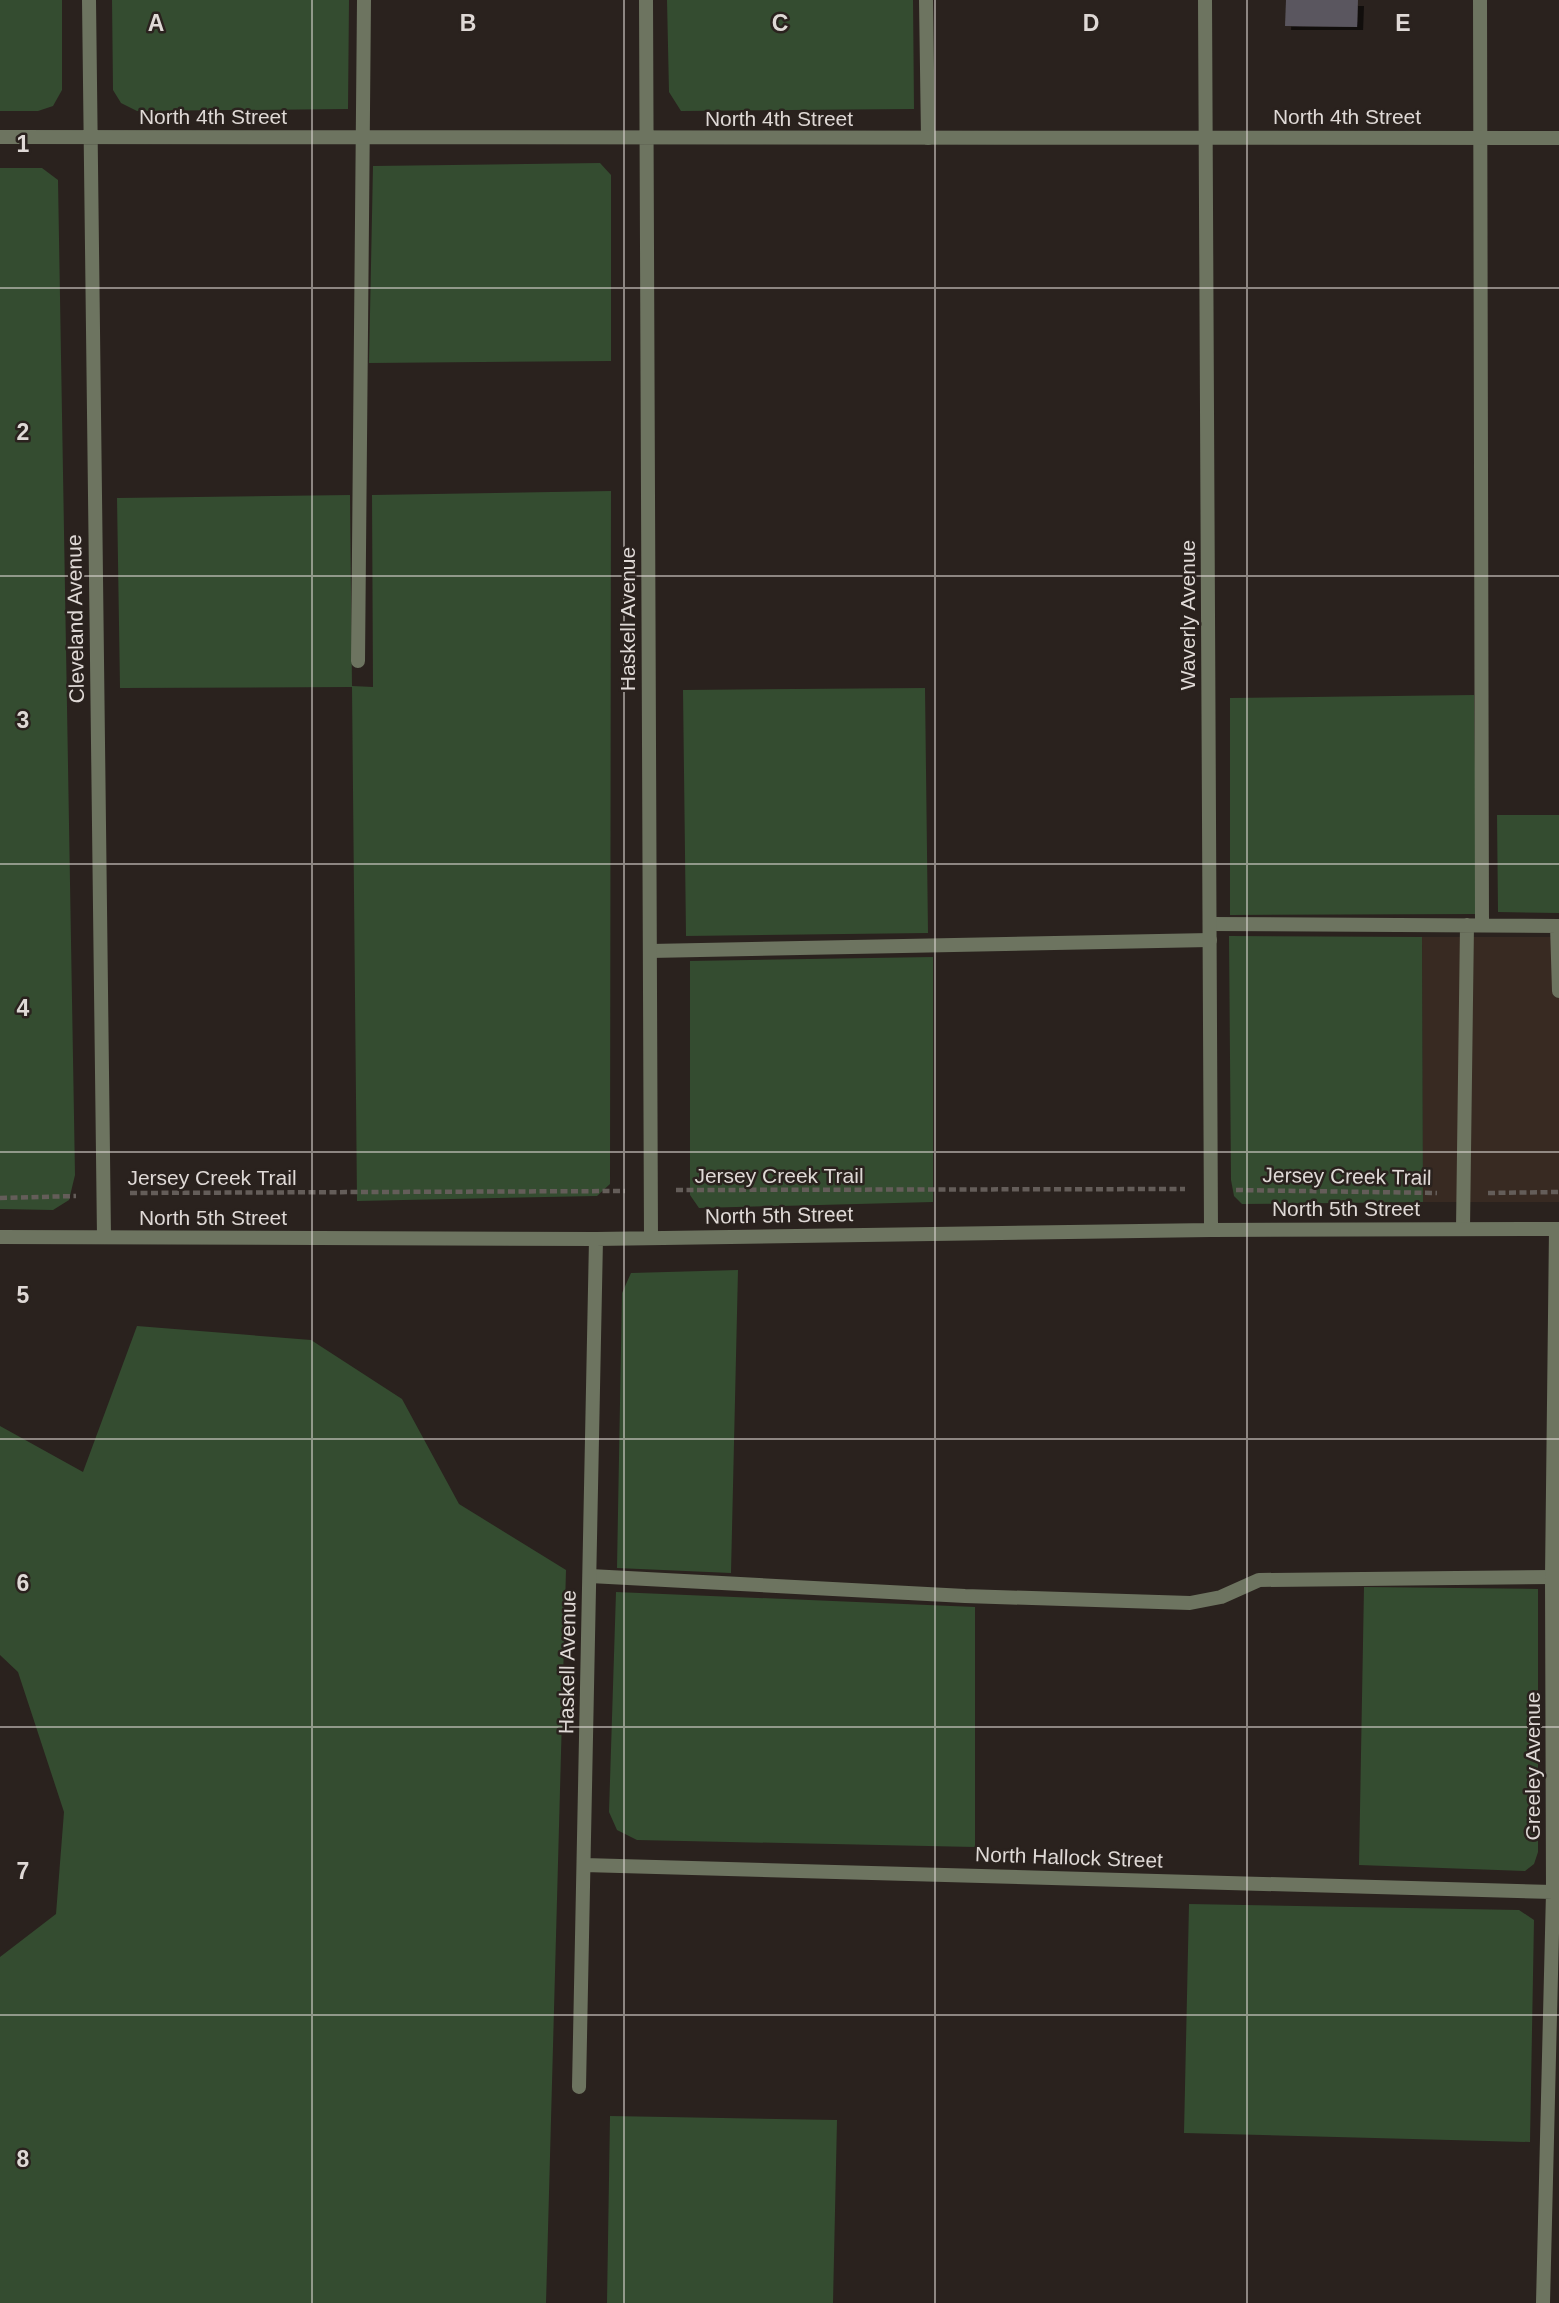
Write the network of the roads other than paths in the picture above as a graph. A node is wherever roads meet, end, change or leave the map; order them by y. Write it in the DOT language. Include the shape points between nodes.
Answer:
graph roads {
  1 [pos="89,0"];
  2 [pos="364,0"];
  3 [pos="646,0"];
  4 [pos="926,0"];
  5 [pos="1205,0"];
  6 [pos="1480,0"];
  7 [pos="1206,136"];
  8 [pos="0,137"];
  9 [pos="89,137"];
  10 [pos="362,138"];
  11 [pos="928,138"];
  12 [pos="1481,138"];
  13 [pos="1559,138"];
  14 [pos="646,139"];
  15 [pos="359,661"];
  16 [pos="1210,924"];
  17 [pos="1475,925"];
  18 [pos="1558,926"];
  19 [pos="1210,940"];
  20 [pos="650,951"];
  21 [pos="1559,991"];
  22 [pos="1463,1229"];
  23 [pos="1557,1229"];
  24 [pos="1211,1230"];
  25 [pos="0,1237"];
  26 [pos="104,1237"];
  27 [pos="651,1238"];
  28 [pos="596,1239"];
  29 [pos="1556,1504"];
  30 [pos="590,1576"];
  31 [pos="1552,1577"];
  32 [pos="584,1865"];
  33 [pos="1553,1892"];
  34 [pos="1554,2035"];
  35 [pos="579,2087"];
  36 [pos="1543,2303"];
  1 -- 9 [label="street, Cleveland Avenue"];
  2 -- 10 [label="street"];
  3 -- 14 [label="street, Haskell Avenue"];
  4 -- 11 [label="street"];
  5 -- 7 [label="street, Waverly Avenue"];
  6 -- 12 [label="street"];
  7 -- 11 [label="street, North 4th Street"];
  7 -- 12 [label="street, North 4th Street"];
  7 -- 16 [label="street, Waverly Avenue"];
  8 -- 9 [label="street, North 4th Street"];
  9 -- 10 [label="street, North 4th Street"];
  9 -- 26 [label="street, Cleveland Avenue"];
  10 -- 14 [label="street, North 4th Street"];
  10 -- 15 [label="street"];
  11 -- 14 [label="street, North 4th Street"];
  12 -- 13 [label="street, North 4th Street"];
  12 -- 17 [label="street"];
  14 -- 20 [label="street, Haskell Avenue"];
  16 -- 17 [label="street"];
  16 -- 19 [label="street, Waverly Avenue"];
  17 -- 18 [label="street"];
  17 -- 22 [label="street"];
  18 -- 21 [label="street"];
  19 -- 20 [label="street"];
  19 -- 24 [label="street, Waverly Avenue"];
  20 -- 27 [label="street, Haskell Avenue"];
  22 -- 23 [label="street, North 5th Street"];
  22 -- 24 [label="street, North 5th Street"];
  23 -- 29 [label="street, Greeley Avenue"];
  24 -- 27 [label="street, North 5th Street"];
  25 -- 26 [label="street, North 5th Street"];
  26 -- 28 [label="street, North 5th Street"];
  27 -- 28 [label="street, North 5th Street"];
  28 -- 30 [label="street, Haskell Avenue"];
  29 -- 31 [label="street, Greeley Avenue"];
  30 -- 31 [label="street" via="1190,1603 1221,1597 1259,1580"];
  30 -- 32 [label="street, Haskell Avenue"];
  31 -- 33 [label="street, Greeley Avenue"];
  32 -- 33 [label="street, North Hallock Street"];
  32 -- 35 [label="street, Haskell Avenue"];
  33 -- 34 [label="street, Greeley Avenue"];
  34 -- 36 [label="street, Greeley Avenue"];
}
